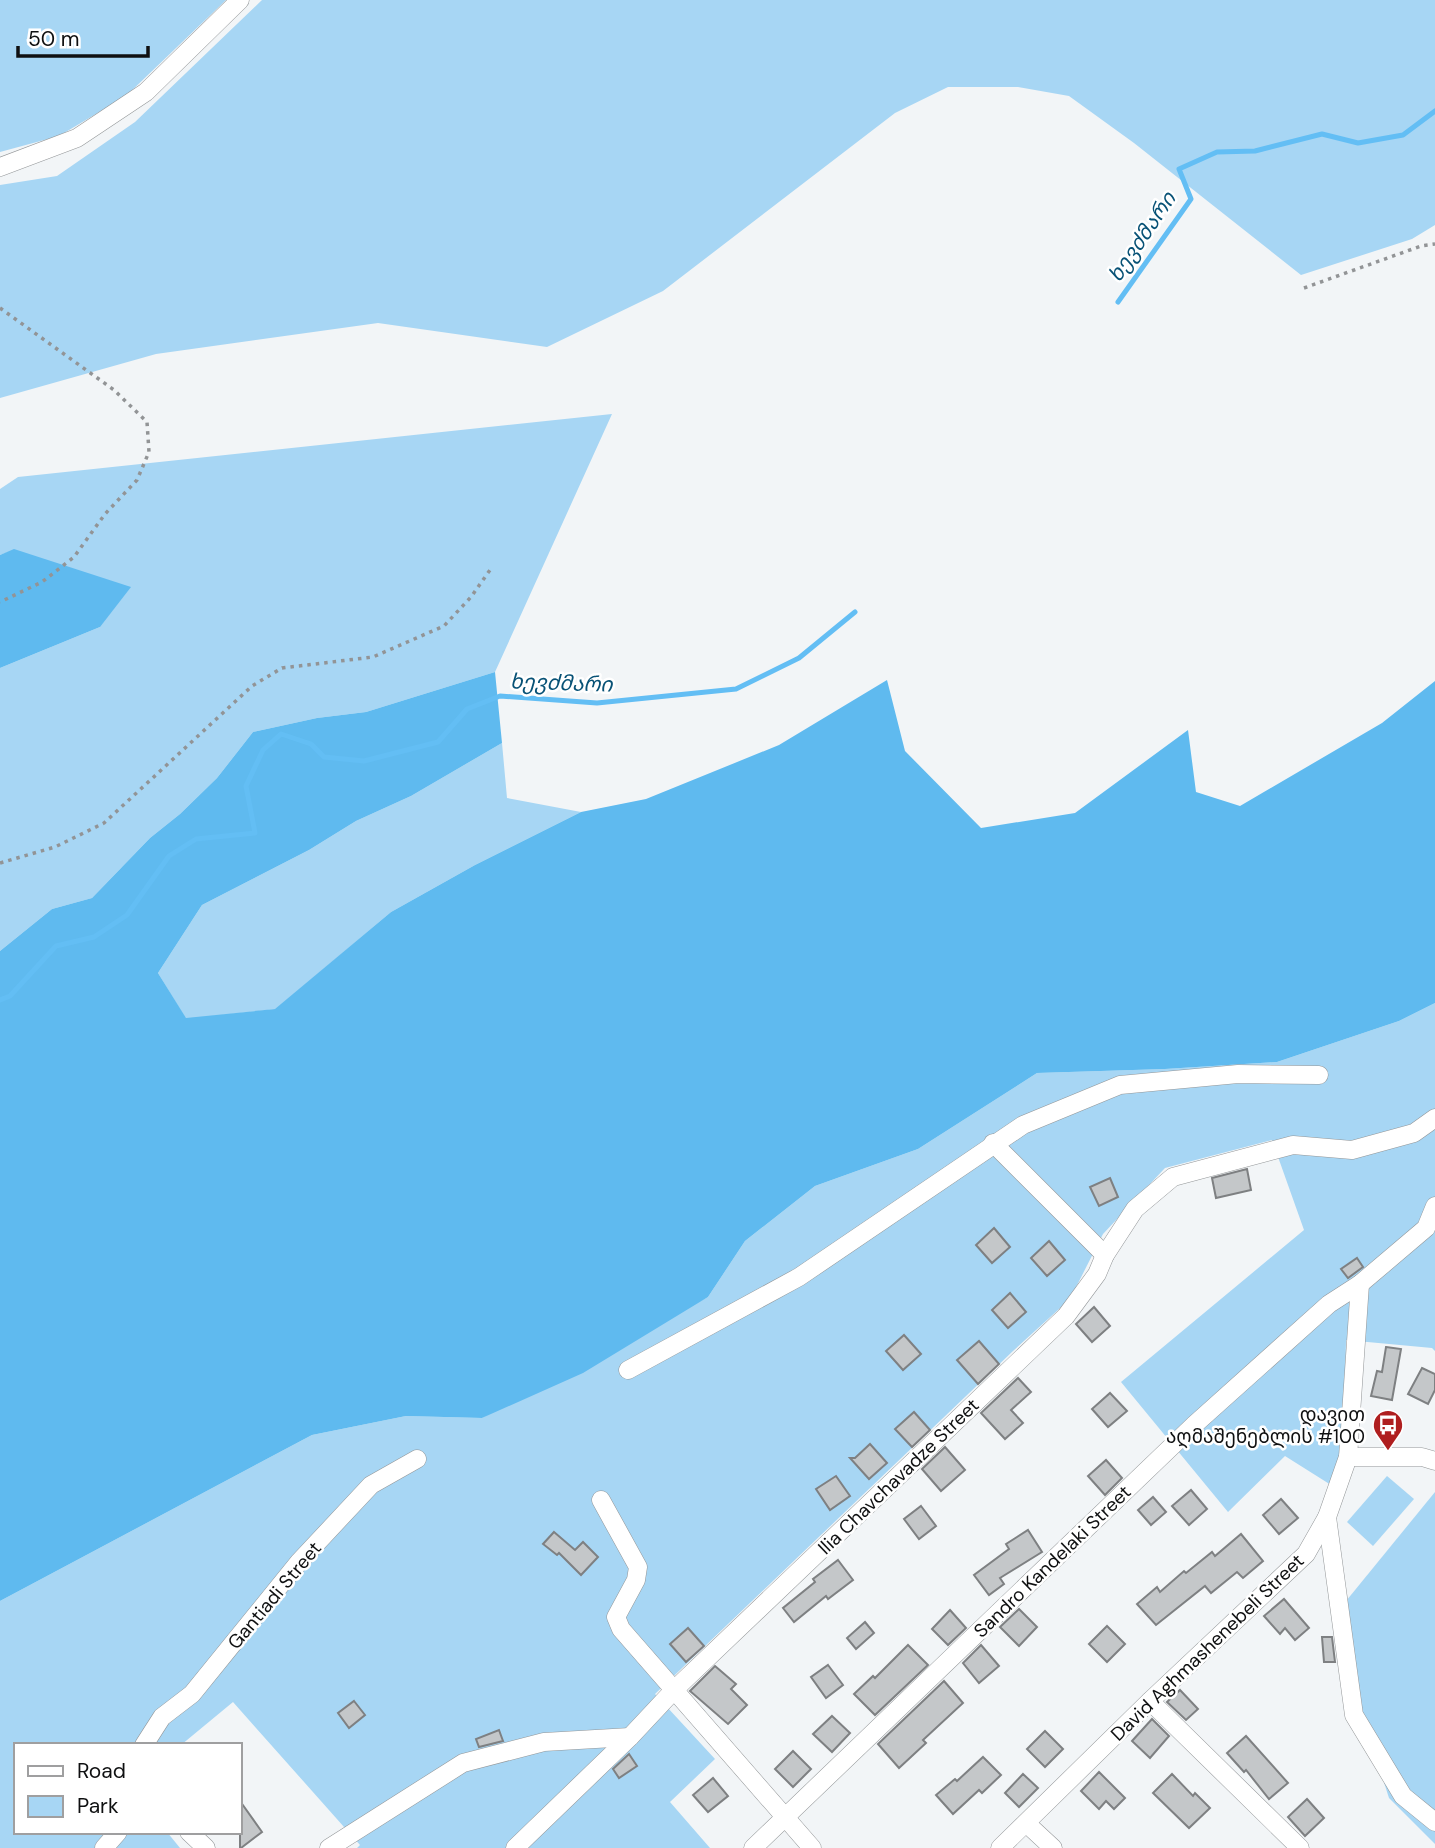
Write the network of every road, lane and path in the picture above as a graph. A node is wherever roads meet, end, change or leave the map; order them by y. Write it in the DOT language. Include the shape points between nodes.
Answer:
graph roads {
  1 [pos="240,0"];
  2 [pos="0,167"];
  3 [pos="1435,244"];
  4 [pos="1304,288"];
  5 [pos="0,308"];
  6 [pos="490,570"];
  7 [pos="0,602"];
  8 [pos="0,863"];
  9 [pos="1319,1075"];
  10 [pos="1435,1118"];
  11 [pos="993,1143"];
  12 [pos="1435,1206"];
  13 [pos="1431,1225"];
  14 [pos="1105,1255"];
  15 [pos="1360,1284"];
  16 [pos="628,1370"];
  17 [pos="1348,1457"];
  18 [pos="417,1459"];
  19 [pos="1435,1461"];
  20 [pos="601,1500"];
  21 [pos="1327,1517"];
  22 [pos="674,1690"];
  23 [pos="1150,1701"];
  24 [pos="630,1737"];
  25 [pos="145,1743"];
  26 [pos="785,1816"];
  27 [pos="1026,1822"];
  28 [pos="1435,1822"];
  29 [pos="116,1834"];
  30 [pos="192,1834"];
  31 [pos="104,1848"];
  32 [pos="206,1848"];
  33 [pos="329,1848"];
  34 [pos="514,1848"];
  35 [pos="753,1848"];
  36 [pos="812,1848"];
  37 [pos="1000,1848"];
  38 [pos="1053,1848"];
  39 [pos="1300,1848"];
  1 -- 2 [label="street" via="146,92 78,138"];
  3 -- 4 [label="path"];
  5 -- 7 [label="path" via="123,398 148,422 149,452 137,480 74,557 41,582"];
  6 -- 8 [label="path" via="444,626 373,657 282,668 252,686 104,823 55,847"];
  9 -- 11 [label="street" via="1238,1074 1120,1084 1023,1125"];
  10 -- 14 [label="street, Ilia Chavchavadze Street" via="1414,1133 1352,1150 1293,1145 1174,1177 1135,1209"];
  11 -- 14 [label="street"];
  11 -- 16 [label="street" via="799,1277"];
  12 -- 13 [label="street"];
  13 -- 15 [label="street, Sandro Kandelaki Street"];
  14 -- 22 [label="street, Ilia Chavchavadze Street" via="1066,1316"];
  15 -- 17 [label="street, David Aghmashenebeli Street"];
  15 -- 26 [label="street, Sandro Kandelaki Street" via="1329,1304 1195,1425"];
  17 -- 19 [label="street"];
  17 -- 21 [label="street, David Aghmashenebeli Street"];
  18 -- 25 [label="street, Gantiadi Street" via="371,1485 299,1562 192,1694 162,1717"];
  20 -- 22 [label="street" via="638,1567 616,1617 621,1629"];
  21 -- 23 [label="street, David Aghmashenebeli Street" via="1306,1554"];
  21 -- 28 [label="street" via="1354,1715 1403,1796"];
  22 -- 24 [label="street, Ilia Chavchavadze Street"];
  22 -- 26 [label="street"];
  23 -- 27 [label="street, David Aghmashenebeli Street"];
  23 -- 39 [label="street"];
  24 -- 33 [label="street" via="544,1742 463,1763"];
  24 -- 34 [label="street, Ilia Chavchavadze Street"];
  26 -- 35 [label="street, Sandro Kandelaki Street"];
  26 -- 36 [label="street"];
  27 -- 37 [label="street, David Aghmashenebeli Street"];
  27 -- 38 [label="street"];
  29 -- 31 [label="street"];
  30 -- 32 [label="street"];
}
